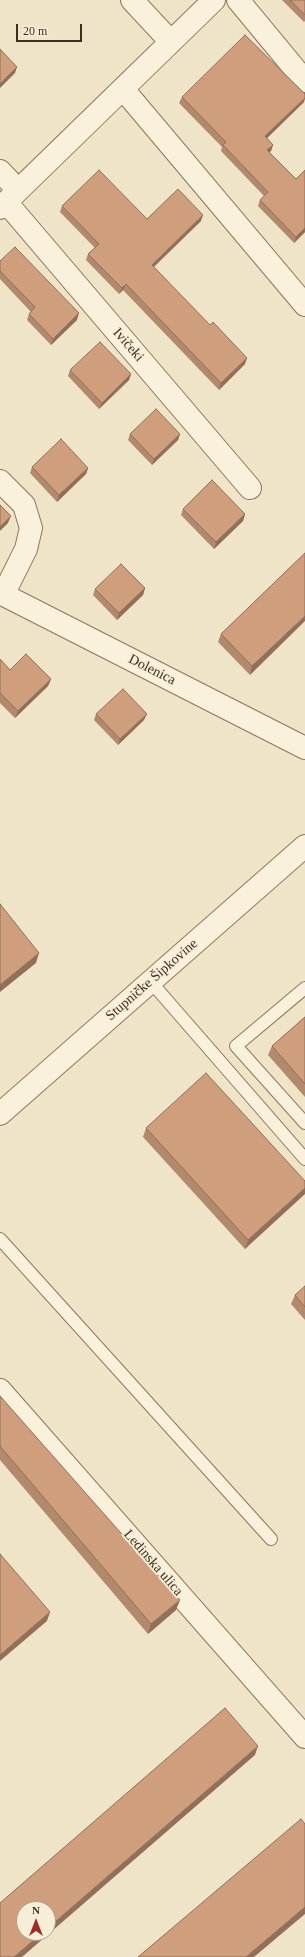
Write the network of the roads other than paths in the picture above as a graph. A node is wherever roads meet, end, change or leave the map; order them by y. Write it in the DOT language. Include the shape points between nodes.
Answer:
graph roads {
  1 [pos="132,0"];
  2 [pos="214,0"];
  3 [pos="238,0"];
  4 [pos="171,42"];
  5 [pos="305,81"];
  6 [pos="123,89"];
  7 [pos="0,171"];
  8 [pos="8,200"];
  9 [pos="305,305"];
  10 [pos="0,481"];
  11 [pos="250,488"];
  12 [pos="2,594"];
  13 [pos="305,748"];
  14 [pos="305,846"];
  15 [pos="150,982"];
  16 [pos="305,989"];
  17 [pos="0,1114"];
  18 [pos="305,1122"];
  19 [pos="305,1159"];
  20 [pos="0,1239"];
  21 [pos="0,1390"];
  22 [pos="271,1539"];
  23 [pos="305,1737"];
  1 -- 4 [label="street"];
  2 -- 4 [label="street"];
  3 -- 5 [label="street"];
  4 -- 6 [label="street"];
  6 -- 8 [label="street"];
  6 -- 9 [label="street"];
  7 -- 8 [label="street, Ivičeki"];
  8 -- 11 [label="street, Ivičeki"];
  10 -- 12 [label="street" via="24,505 32,528 26,549"];
  12 -- 13 [label="street, Dolenica"];
  14 -- 15 [label="street, Stupničke Šipkovine"];
  15 -- 17 [label="street, Stupničke Šipkovine"];
  15 -- 19 [label="lane"];
  16 -- 18 [label="lane" via="236,1046"];
  20 -- 22 [label="lane"];
  21 -- 23 [label="street, Ledinska ulica"];
}
